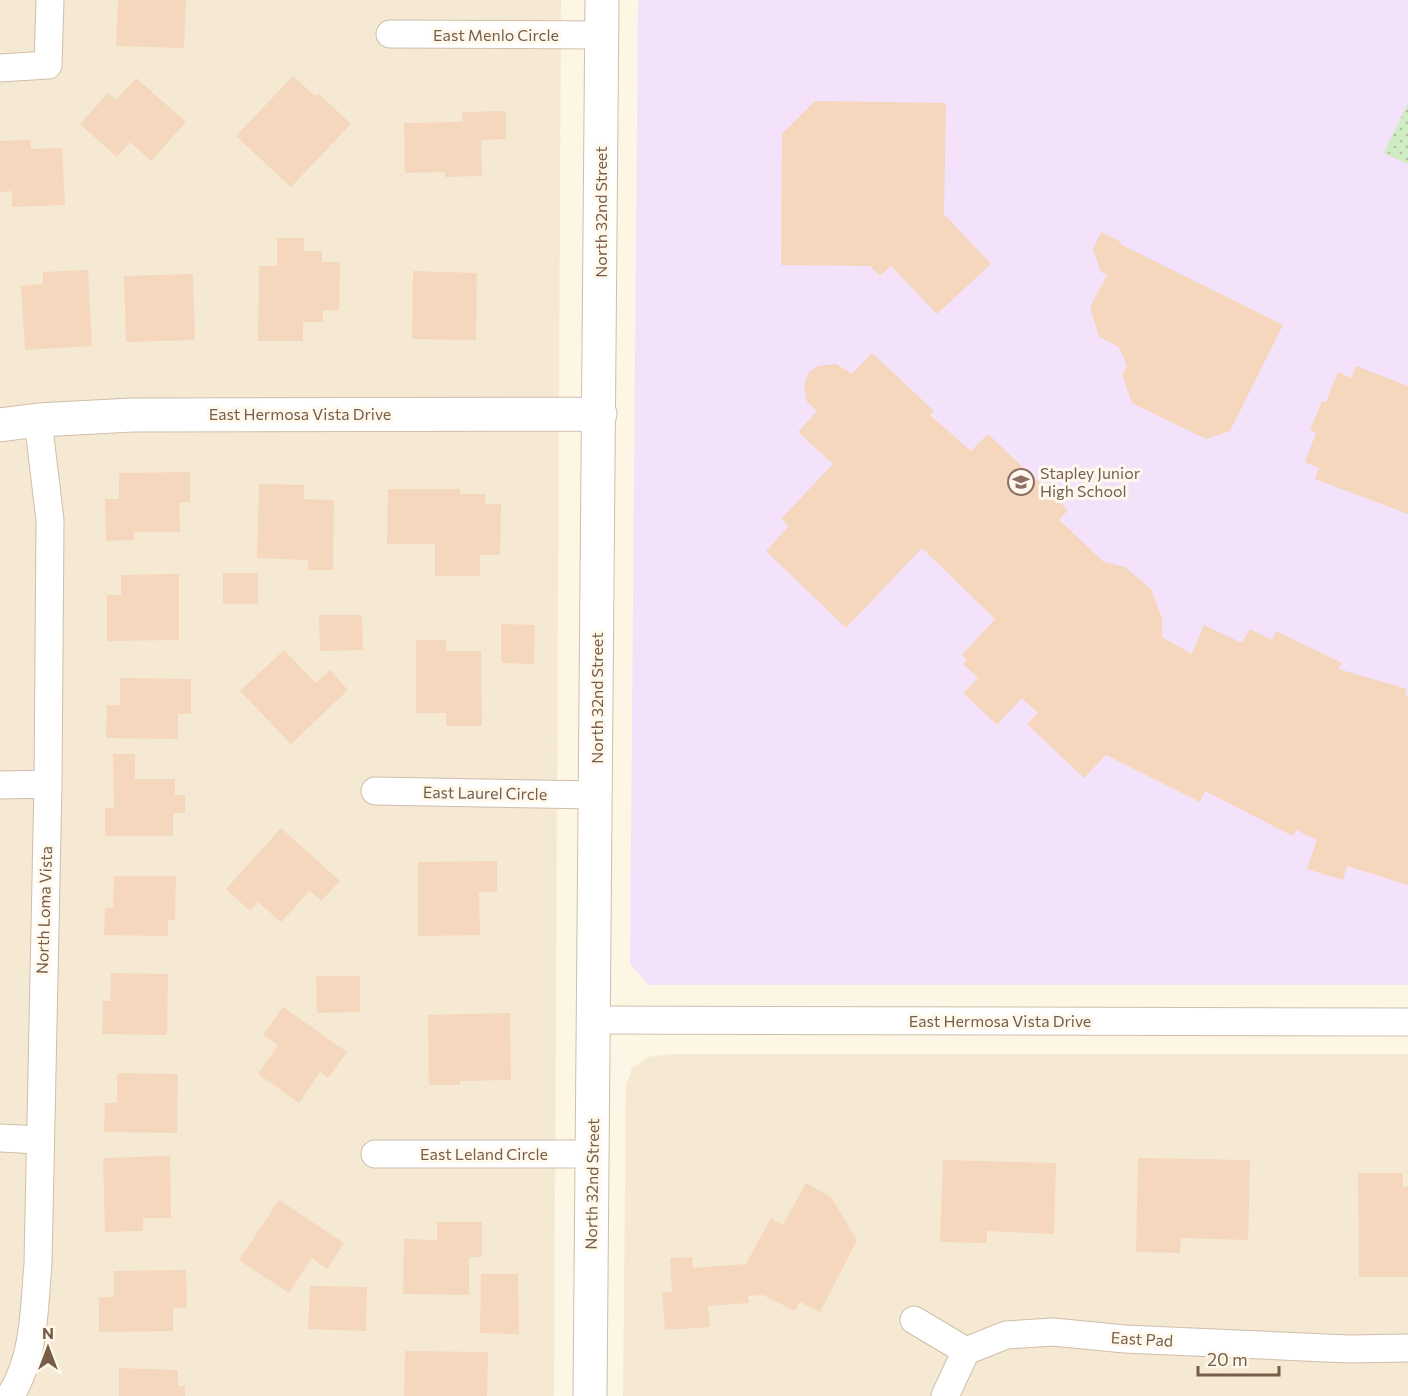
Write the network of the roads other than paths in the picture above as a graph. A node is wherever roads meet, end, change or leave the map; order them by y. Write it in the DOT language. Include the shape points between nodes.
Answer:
graph roads {
  1 [pos="50,0"];
  2 [pos="603,0"];
  3 [pos="390,34"];
  4 [pos="602,35"];
  5 [pos="0,68"];
  6 [pos="600,414"];
  7 [pos="38,420"];
  8 [pos="0,425"];
  9 [pos="48,784"];
  10 [pos="0,785"];
  11 [pos="375,791"];
  12 [pos="596,795"];
  13 [pos="593,1020"];
  14 [pos="1408,1022"];
  15 [pos="0,1138"];
  16 [pos="39,1140"];
  17 [pos="375,1154"];
  18 [pos="592,1154"];
  19 [pos="914,1320"];
  20 [pos="1408,1348"];
  21 [pos="966,1351"];
  22 [pos="10,1396"];
  23 [pos="590,1396"];
  24 [pos="945,1396"];
  1 -- 5 [label="street" via="48,65"];
  2 -- 4 [label="street, North 32nd Street"];
  3 -- 4 [label="street, East Menlo Circle"];
  4 -- 6 [label="street, North 32nd Street"];
  6 -- 7 [label="street, East Hermosa Vista Drive" via="132,415"];
  6 -- 12 [label="street, North 32nd Street"];
  7 -- 8 [label="street, East Hermosa Vista Drive"];
  7 -- 9 [label="street, North Loma Vista" via="50,520"];
  9 -- 10 [label="street"];
  9 -- 16 [label="street, North Loma Vista"];
  11 -- 12 [label="street, East Laurel Circle"];
  12 -- 13 [label="street, North 32nd Street"];
  13 -- 14 [label="street, East Hermosa Vista Drive"];
  13 -- 18 [label="street, North 32nd Street"];
  15 -- 16 [label="street"];
  16 -- 22 [label="street, North Loma Vista" via="38,1264 32,1335 20,1381"];
  17 -- 18 [label="street, East Leland Circle"];
  18 -- 23 [label="street, North 32nd Street"];
  19 -- 21 [label="street"];
  20 -- 21 [label="street, East Pad" via="1125,1339 1053,1332 1006,1335"];
  21 -- 24 [label="street"];
}
